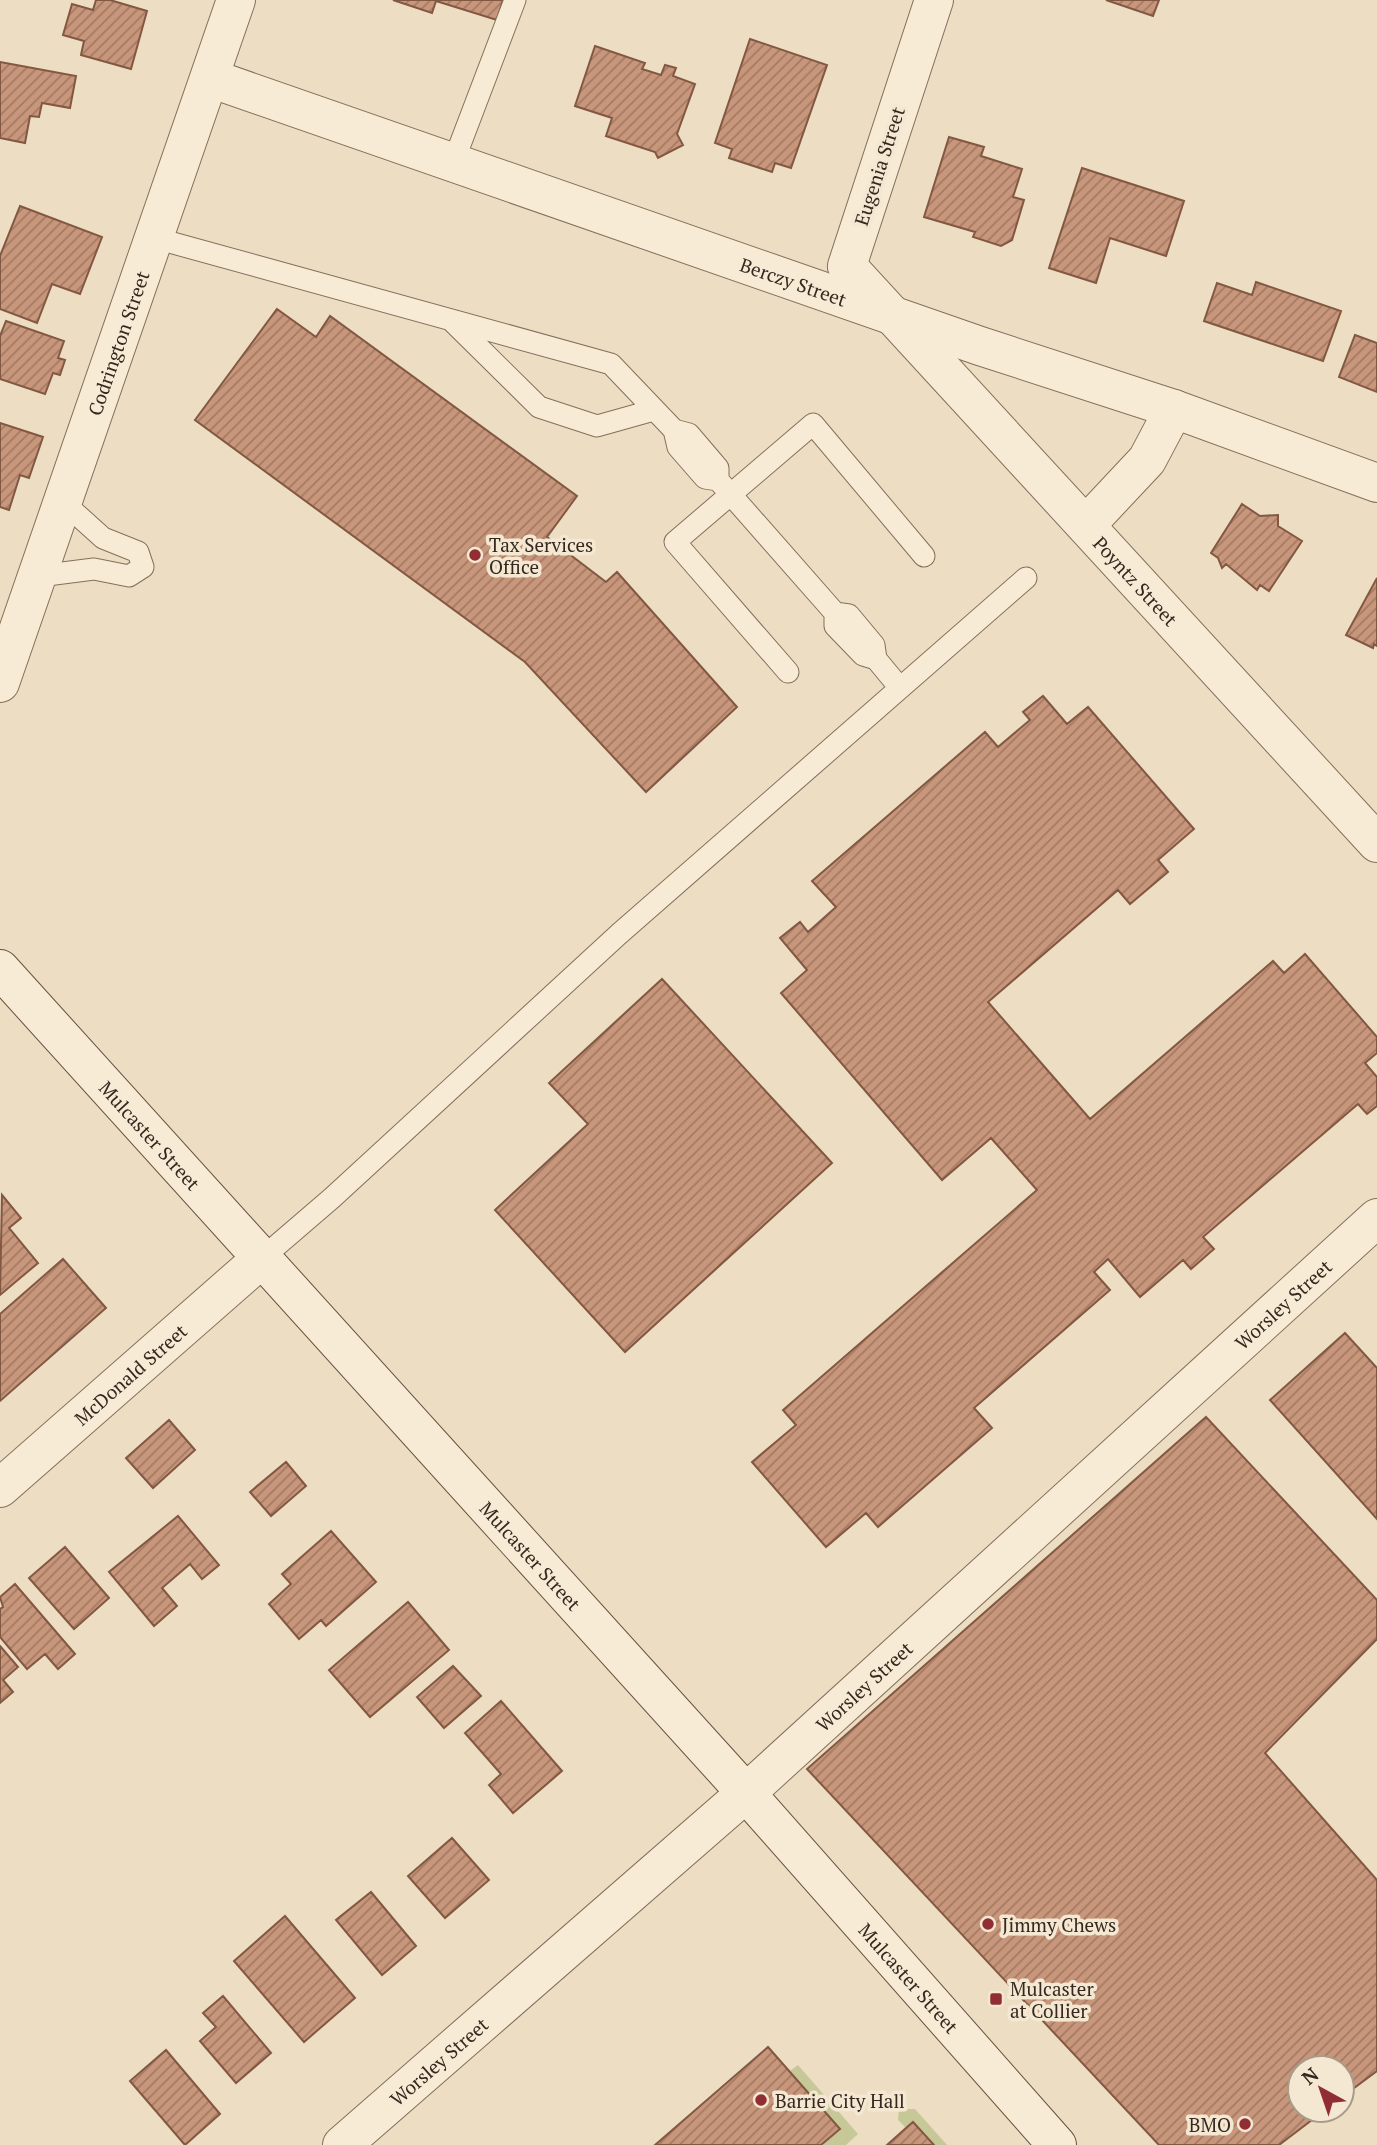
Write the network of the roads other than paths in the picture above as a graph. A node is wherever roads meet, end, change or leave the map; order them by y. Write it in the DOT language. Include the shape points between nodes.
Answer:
graph roads {
  1 [pos="236,0"];
  2 [pos="515,0"];
  3 [pos="934,0"];
  4 [pos="209,78"];
  5 [pos="453,163"];
  6 [pos="155,238"];
  7 [pos="895,317"];
  8 [pos="450,320"];
  9 [pos="1174,409"];
  10 [pos="654,410"];
  11 [pos="1377,483"];
  12 [pos="724,487"];
  13 [pos="62,502"];
  14 [pos="1087,524"];
  15 [pos="924,556"];
  16 [pos="39,576"];
  17 [pos="1026,578"];
  18 [pos="788,672"];
  19 [pos="0,683"];
  20 [pos="900,688"];
  21 [pos="1377,843"];
  22 [pos="0,969"];
  23 [pos="1377,1218"];
  24 [pos="261,1259"];
  25 [pos="0,1488"];
  26 [pos="746,1793"];
  27 [pos="342,2145"];
  28 [pos="1057,2145"];
  1 -- 4 [label="street, Codrington Street"];
  2 -- 5 [label="lane"];
  3 -- 7 [label="street, Eugenia Street" via="846,266"];
  4 -- 5 [label="street, Berczy Street"];
  4 -- 6 [label="street, Codrington Street"];
  5 -- 7 [label="street, Berczy Street"];
  6 -- 8 [label="lane"];
  6 -- 13 [label="street, Codrington Street"];
  7 -- 9 [label="street, Berczy Street"];
  7 -- 14 [label="street, Poyntz Street"];
  8 -- 10 [label="lane" via="611,364"];
  8 -- 10 [label="lane" via="539,407 597,426"];
  9 -- 11 [label="street, Berczy Street"];
  9 -- 14 [label="street" via="1147,460"];
  10 -- 12 [label="lane" via="674,430 678,446 705,478"];
  12 -- 15 [label="lane" via="813,424"];
  12 -- 18 [label="lane" via="675,542"];
  12 -- 20 [label="lane" via="835,613 849,615"];
  13 -- 16 [label="street, Codrington Street"];
  13 -- 16 [label="lane" via="103,538 138,552 150,570 129,576 94,569"];
  14 -- 21 [label="street, Poyntz Street"];
  16 -- 19 [label="street, Codrington Street"];
  17 -- 20 [label="lane"];
  20 -- 24 [label="lane" via="619,934"];
  22 -- 24 [label="street, Mulcaster Street"];
  23 -- 26 [label="street, Worsley Street"];
  24 -- 25 [label="street, McDonald Street"];
  24 -- 26 [label="street, Mulcaster Street"];
  26 -- 27 [label="street, Worsley Street"];
  26 -- 28 [label="street, Mulcaster Street"];
}
